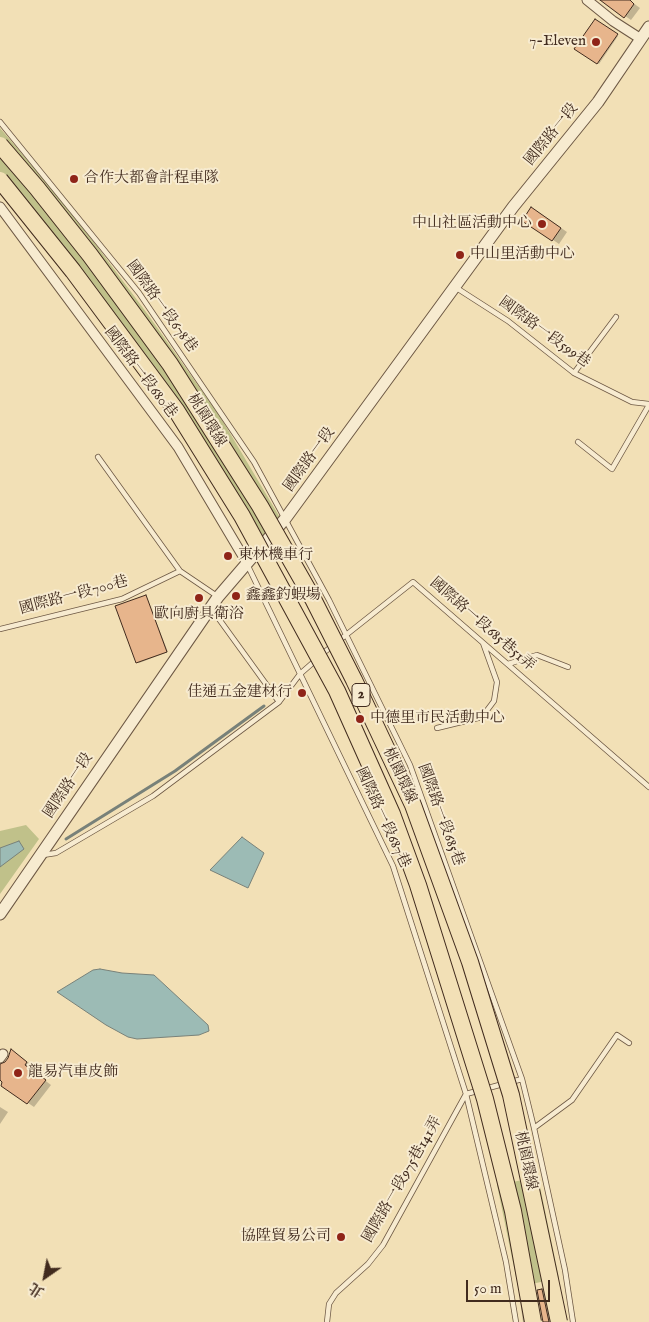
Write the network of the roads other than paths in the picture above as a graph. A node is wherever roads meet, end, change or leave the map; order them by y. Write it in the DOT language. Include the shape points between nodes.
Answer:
graph roads {
  1 [pos="587,0"];
  2 [pos="649,28"];
  3 [pos="642,39"];
  4 [pos="0,122"];
  5 [pos="0,145"];
  6 [pos="0,180"];
  7 [pos="0,207"];
  8 [pos="454,286"];
  9 [pos="616,317"];
  10 [pos="574,373"];
  11 [pos="649,405"];
  12 [pos="578,442"];
  13 [pos="98,457"];
  14 [pos="285,519"];
  15 [pos="247,563"];
  16 [pos="180,571"];
  17 [pos="218,597"];
  18 [pos="211,608"];
  19 [pos="0,628"];
  20 [pos="346,634"];
  21 [pos="482,642"];
  22 [pos="508,664"];
  23 [pos="568,667"];
  24 [pos="300,674"];
  25 [pos="279,702"];
  26 [pos="438,728"];
  27 [pos="649,787"];
  28 [pos="40,856"];
  29 [pos="0,914"];
  30 [pos="629,1043"];
  31 [pos="522,1079"];
  32 [pos="466,1094"];
  33 [pos="534,1128"];
  34 [pos="327,1322"];
  35 [pos="516,1322"];
  36 [pos="533,1322"];
  37 [pos="559,1322"];
  38 [pos="573,1322"];
  1 -- 3 [label="street"];
  2 -- 3 [label="street, 國際路一段"];
  3 -- 8 [label="street, 國際路一段" via="598,102"];
  4 -- 14 [label="lane, 國際路一段678巷" via="139,293 254,462"];
  5 -- 37 [label="highway, 桃園環線 / 2, bridge" via="90,255 170,364 260,506 313,599 413,805 472,971 511,1095"];
  6 -- 36 [label="highway, 桃園環線 / 2, bridge" via="74,270 176,410 242,516 337,691 392,814 418,885 482,1090 513,1211"];
  7 -- 15 [label="street, 國際路一段680巷" via="178,447"];
  8 -- 10 [label="lane, 國際路一段599巷" via="508,321"];
  8 -- 14 [label="street, 國際路一段"];
  9 -- 10 [label="lane"];
  10 -- 11 [label="lane, 國際路一段599巷" via="632,402"];
  11 -- 12 [label="lane" via="612,469"];
  13 -- 16 [label="lane"];
  14 -- 15 [label="street, 國際路一段"];
  14 -- 20 [label="lane, 國際路一段685巷"];
  15 -- 17 [label="street, 國際路一段"];
  15 -- 24 [label="lane, 國際路一段687巷"];
  16 -- 17 [label="lane"];
  16 -- 19 [label="lane, 國際路一段700巷" via="122,599"];
  17 -- 18 [label="street, 國際路一段"];
  18 -- 25 [label="lane"];
  18 -- 28 [label="street, 國際路一段"];
  20 -- 21 [label="lane, 國際路一段685巷51弄" via="413,582"];
  20 -- 24 [label="lane, 國際路一段685巷51弄"];
  20 -- 31 [label="lane, 國際路一段685巷" via="410,765"];
  21 -- 22 [label="lane, 國際路一段685巷51弄"];
  21 -- 26 [label="lane" via="497,682 494,701 482,717"];
  22 -- 23 [label="lane" via="537,655"];
  22 -- 27 [label="lane, 國際路一段685巷51弄"];
  24 -- 25 [label="lane, 國際路一段685巷51弄"];
  24 -- 32 [label="lane, 國際路一段687巷" via="393,866"];
  25 -- 28 [label="lane, 國際路一段685巷51弄" via="153,796 56,853"];
  28 -- 29 [label="street, 國際路一段"];
  30 -- 33 [label="lane" via="617,1036 572,1100"];
  31 -- 32 [label="lane"];
  31 -- 33 [label="lane, 國際路一段685巷"];
  32 -- 34 [label="lane, 國際路一段975巷141弄" via="382,1245 329,1304"];
  32 -- 35 [label="lane, 國際路一段687巷" via="506,1262"];
  33 -- 38 [label="lane, 國際路一段685巷"];
}
